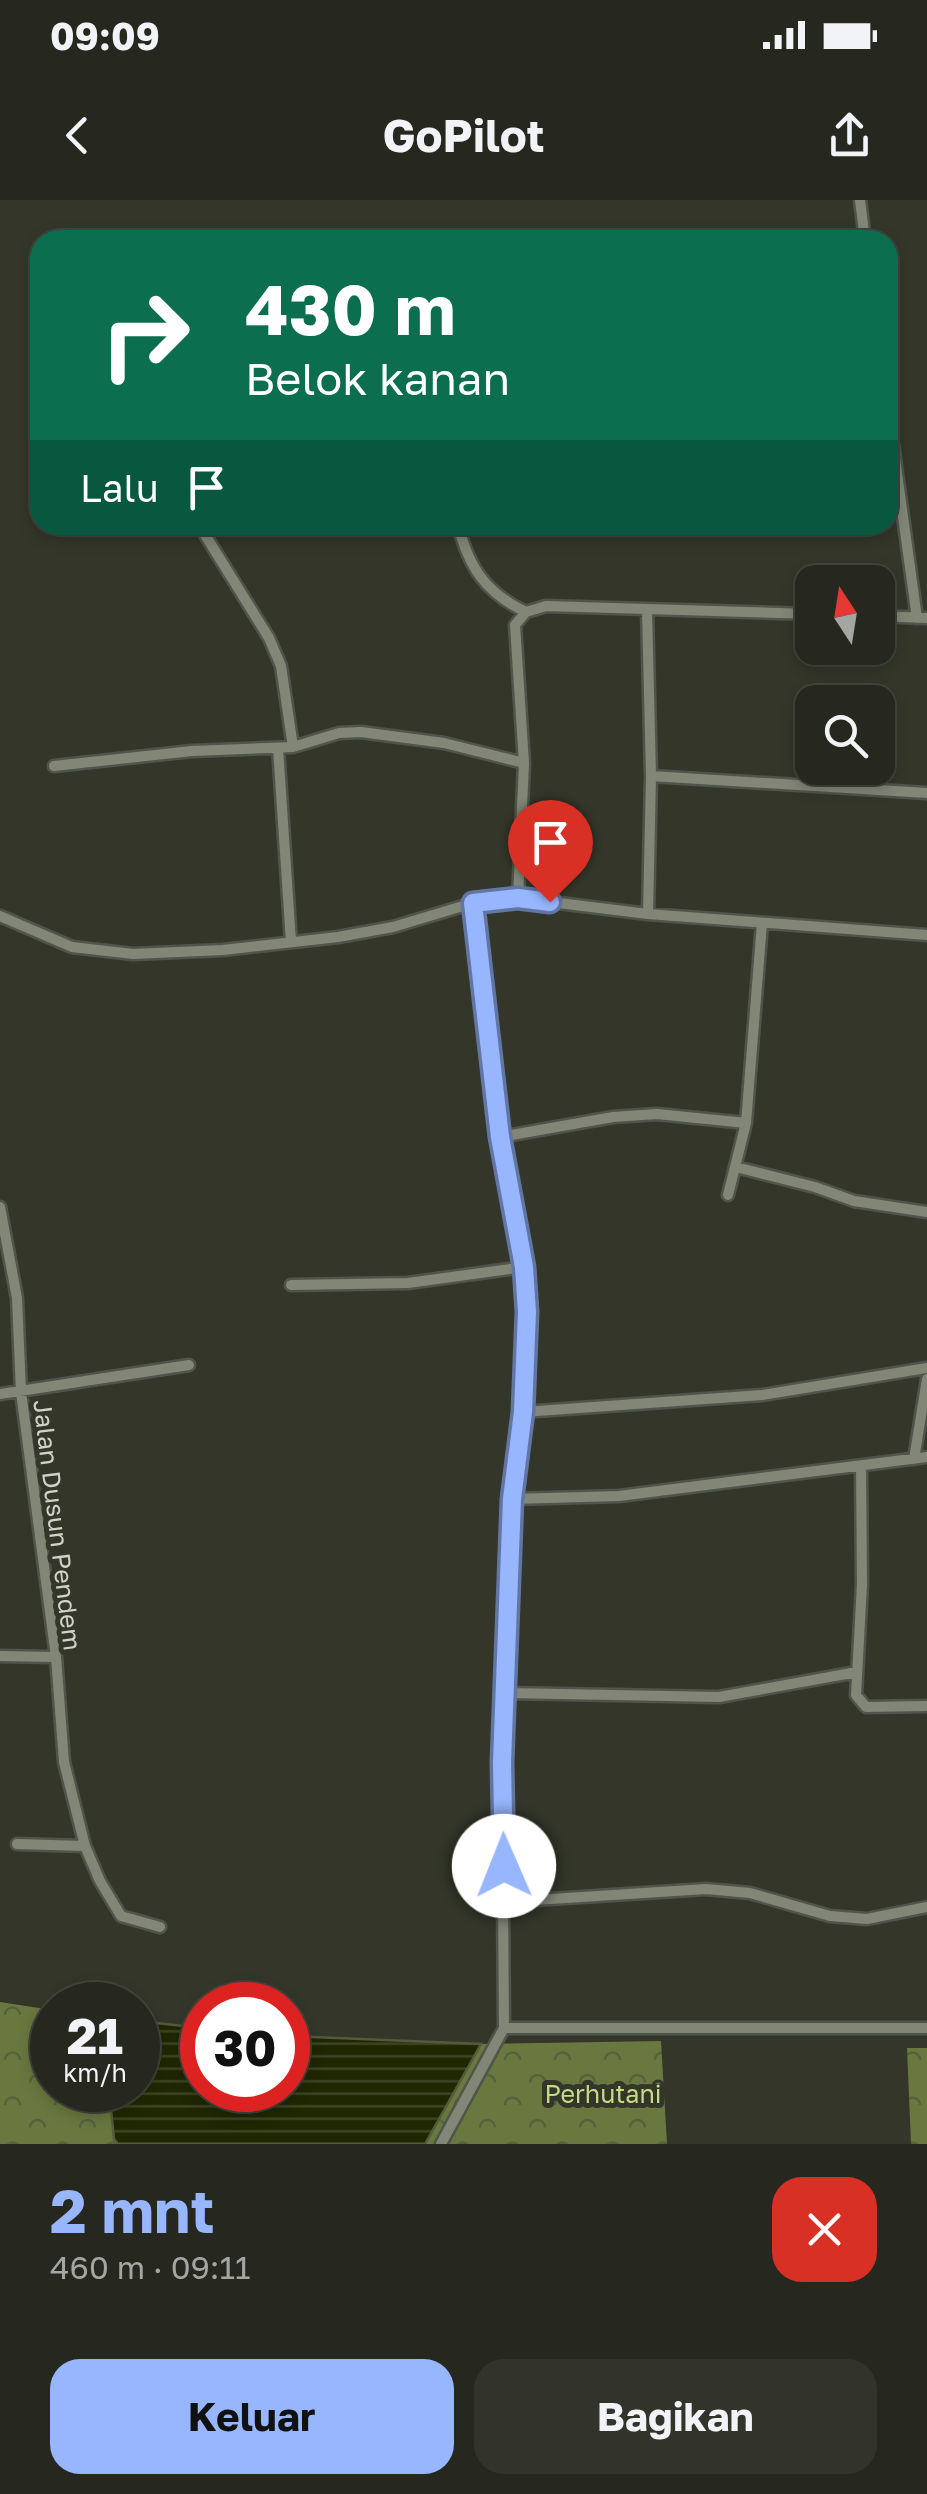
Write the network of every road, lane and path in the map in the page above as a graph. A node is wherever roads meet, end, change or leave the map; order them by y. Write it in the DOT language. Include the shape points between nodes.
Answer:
graph roads {
  1 [pos="860,200"];
  2 [pos="864,230"];
  3 [pos="898,470"];
  4 [pos="206,535"];
  5 [pos="460,535"];
  6 [pos="647,610"];
  7 [pos="526,612"];
  8 [pos="795,614"];
  9 [pos="895,617"];
  10 [pos="922,618"];
  11 [pos="294,746"];
  12 [pos="278,748"];
  13 [pos="524,762"];
  14 [pos="54,766"];
  15 [pos="651,776"];
  16 [pos="927,793"];
  17 [pos="518,898"];
  18 [pos="473,903"];
  19 [pos="648,914"];
  20 [pos="0,916"];
  21 [pos="762,924"];
  22 [pos="927,935"];
  23 [pos="291,942"];
  24 [pos="746,1124"];
  25 [pos="500,1137"];
  26 [pos="736,1167"];
  27 [pos="728,1195"];
  28 [pos="0,1208"];
  29 [pos="927,1212"];
  30 [pos="524,1267"];
  31 [pos="291,1285"];
  32 [pos="189,1365"];
  33 [pos="927,1368"];
  34 [pos="927,1379"];
  35 [pos="21,1392"];
  36 [pos="0,1394"];
  37 [pos="523,1412"];
  38 [pos="927,1456"];
  39 [pos="914,1458"];
  40 [pos="861,1466"];
  41 [pos="512,1499"];
  42 [pos="0,1656"];
  43 [pos="56,1656"];
  44 [pos="857,1672"];
  45 [pos="506,1693"];
  46 [pos="927,1706"];
  47 [pos="16,1844"];
  48 [pos="85,1846"];
  49 [pos="505,1902"];
  50 [pos="927,1906"];
  51 [pos="160,1927"];
  52 [pos="504,2028"];
  53 [pos="927,2028"];
  54 [pos="441,2144"];
  1 -- 2 [label="street"];
  3 -- 10 [label="street"];
  4 -- 11 [label="street" via="281,666"];
  5 -- 7 [label="street" via="481,582"];
  6 -- 7 [label="street" via="546,606"];
  6 -- 8 [label="street"];
  6 -- 15 [label="street"];
  7 -- 13 [label="street" via="515,625"];
  9 -- 10 [label="street"];
  11 -- 12 [label="street"];
  11 -- 13 [label="street" via="361,732"];
  12 -- 14 [label="street"];
  12 -- 23 [label="street"];
  13 -- 17 [label="street"];
  15 -- 16 [label="street"];
  15 -- 19 [label="street"];
  17 -- 18 [label="street"];
  17 -- 19 [label="street"];
  18 -- 23 [label="street" via="393,927"];
  18 -- 25 [label="street"];
  19 -- 21 [label="street"];
  20 -- 23 [label="street" via="101,953"];
  21 -- 22 [label="street"];
  21 -- 24 [label="street"];
  24 -- 25 [label="street" via="613,1116"];
  24 -- 26 [label="street"];
  25 -- 30 [label="street"];
  26 -- 27 [label="street"];
  26 -- 29 [label="street" via="854,1201"];
  28 -- 35 [label="street, Jalan Dusun Pendem" via="17,1298"];
  30 -- 31 [label="street" via="408,1284"];
  30 -- 37 [label="street"];
  32 -- 35 [label="street"];
  33 -- 37 [label="street" via="762,1395"];
  34 -- 39 [label="street"];
  35 -- 36 [label="street"];
  35 -- 43 [label="street, Jalan Dusun Pendem"];
  37 -- 41 [label="street"];
  38 -- 39 [label="street"];
  39 -- 40 [label="street"];
  40 -- 41 [label="street" via="618,1496"];
  40 -- 44 [label="street"];
  41 -- 45 [label="street"];
  42 -- 43 [label="street"];
  43 -- 48 [label="street, Jalan Dusun Pendem" via="64,1762"];
  44 -- 45 [label="street" via="718,1697"];
  44 -- 46 [label="street" via="856,1695 866,1707"];
  45 -- 49 [label="street"];
  47 -- 48 [label="street"];
  48 -- 51 [label="street, Jalan Dusun Pendem" via="121,1916"];
  49 -- 50 [label="street" via="706,1889 867,1919"];
  49 -- 52 [label="street"];
  52 -- 53 [label="street"];
  52 -- 54 [label="street"];
}
